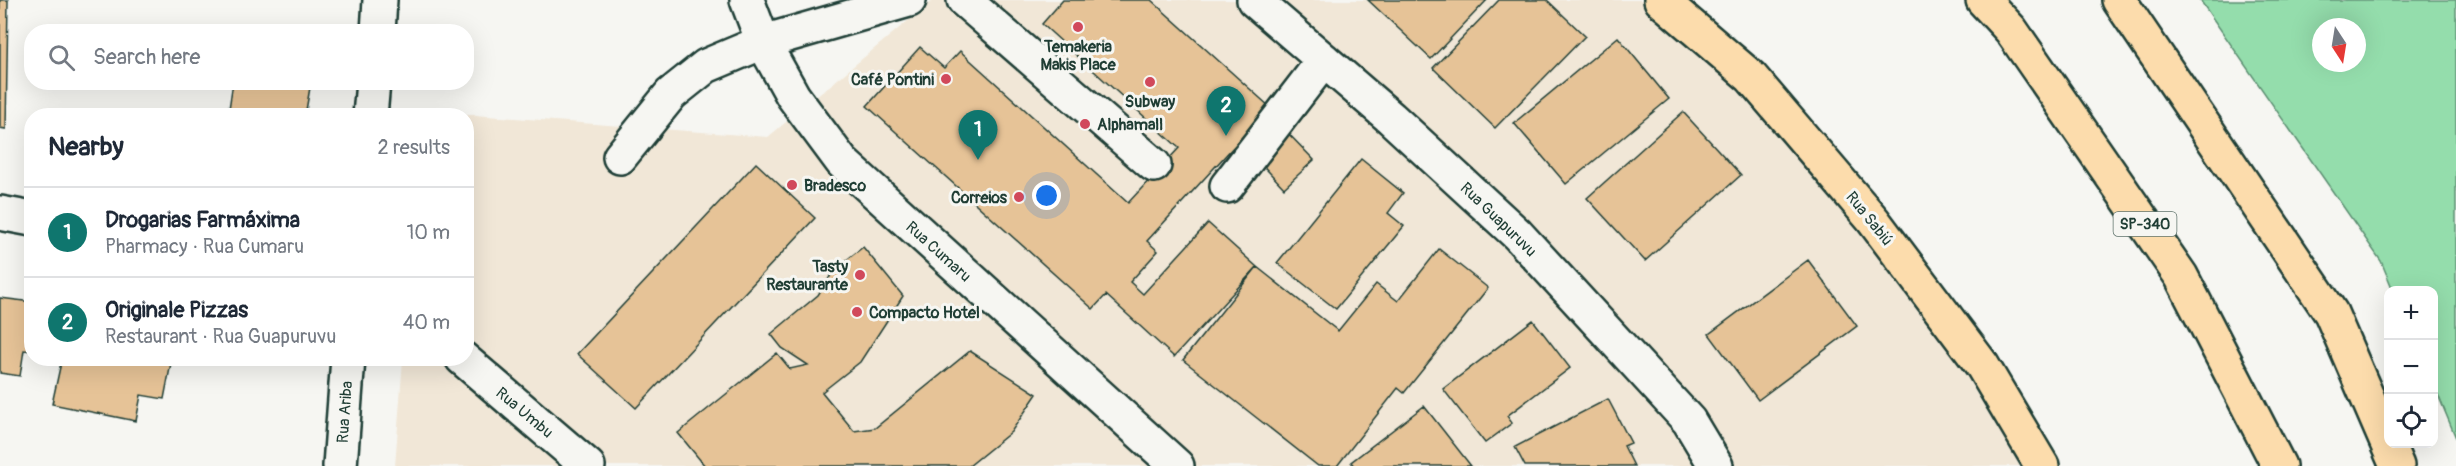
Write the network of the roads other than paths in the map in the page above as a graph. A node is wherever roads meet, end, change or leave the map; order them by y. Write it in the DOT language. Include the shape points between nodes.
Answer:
graph roads {
  1 [pos="380,0"];
  2 [pos="747,0"];
  3 [pos="909,0"];
  4 [pos="964,0"];
  5 [pos="1254,0"];
  6 [pos="1661,0"];
  7 [pos="1983,0"];
  8 [pos="2118,0"];
  9 [pos="378,24"];
  10 [pos="763,42"];
  11 [pos="1324,60"];
  12 [pos="372,90"];
  13 [pos="371,108"];
  14 [pos="620,157"];
  15 [pos="1154,165"];
  16 [pos="1227,186"];
  17 [pos="0,213"];
  18 [pos="24,218"];
  19 [pos="347,366"];
  20 [pos="471,366"];
  21 [pos="340,466"];
  22 [pos="588,466"];
  23 [pos="1177,466"];
  24 [pos="1716,466"];
  25 [pos="2042,466"];
  26 [pos="2279,466"];
  27 [pos="2397,466"];
  1 -- 9 [label="street"];
  2 -- 10 [label="street, Rua Cumaru"];
  3 -- 10 [label="street"];
  4 -- 15 [label="street"];
  5 -- 11 [label="street, Rua Guapuruvu"];
  6 -- 25 [label="main road, Rua Sabiú" via="1750,77 1873,220 1982,365"];
  7 -- 26 [label="main road, SP-340" via="2011,30 2181,276"];
  8 -- 27 [label="main road" via="2331,314"];
  10 -- 14 [label="street" via="706,66 671,94"];
  10 -- 23 [label="street, Rua Cumaru" via="793,96 842,162"];
  11 -- 16 [label="street"];
  11 -- 24 [label="street, Rua Guapuruvu" via="1517,234 1689,421"];
  12 -- 13 [label="street"];
  17 -- 18 [label="street"];
  19 -- 21 [label="street, Rua Ariba"];
  20 -- 22 [label="street, Rua Umbu"];
}
